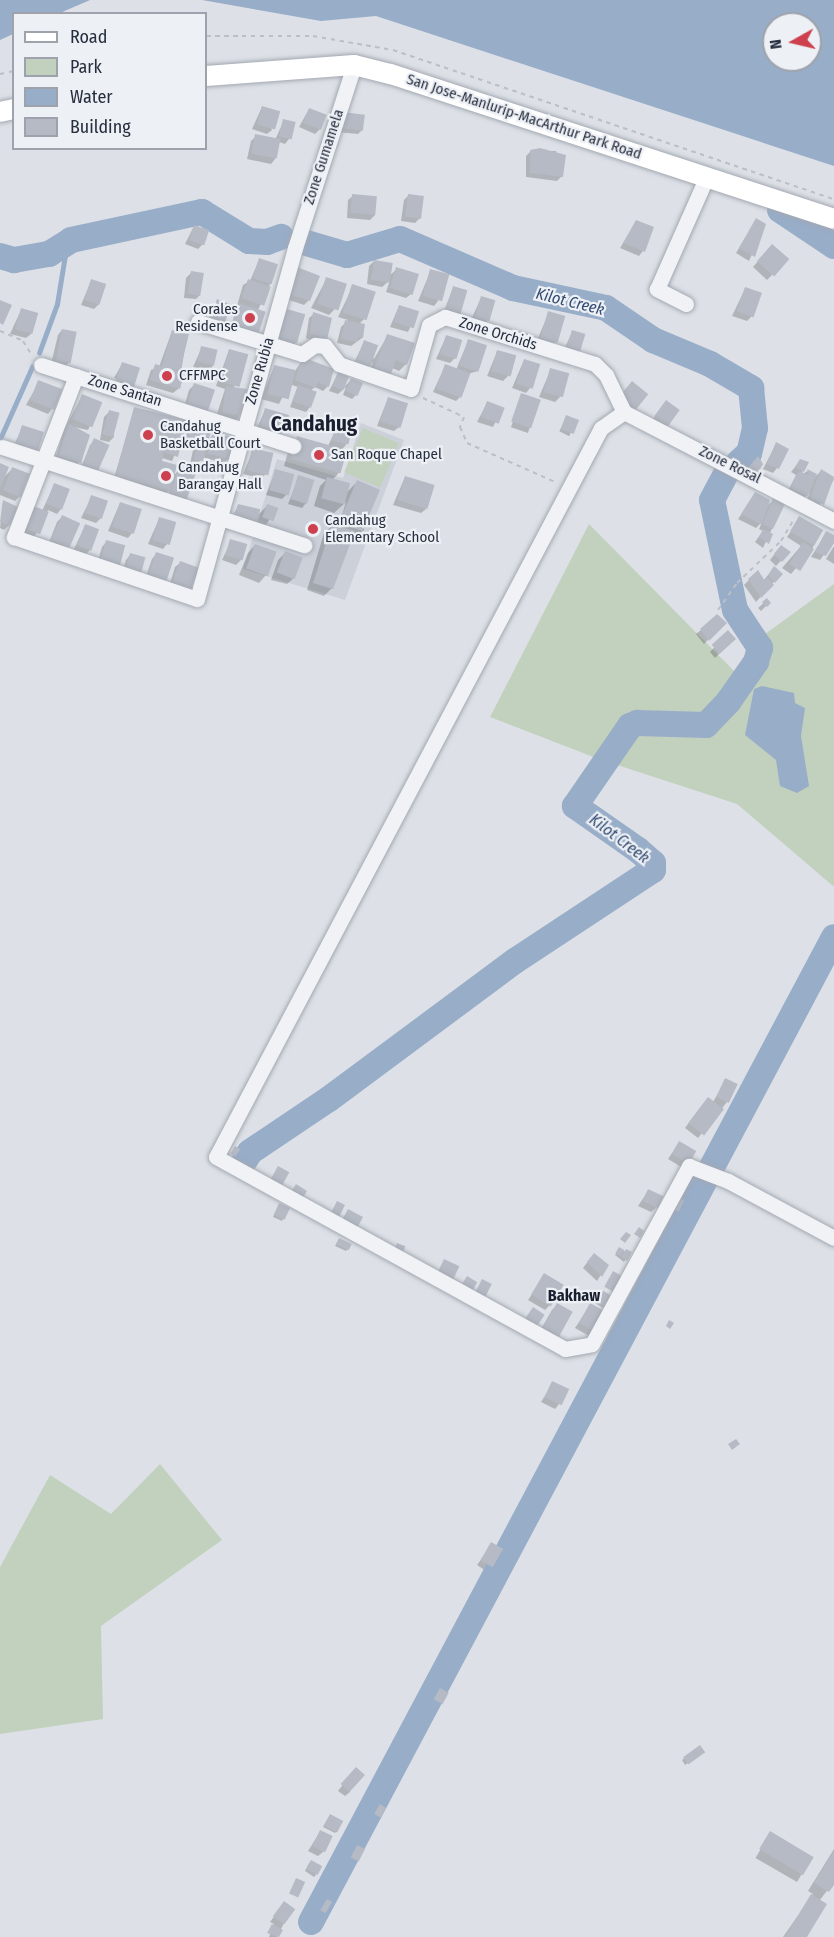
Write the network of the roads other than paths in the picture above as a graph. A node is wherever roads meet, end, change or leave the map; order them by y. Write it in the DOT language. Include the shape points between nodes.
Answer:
graph roads {
  1 [pos="354,65"];
  2 [pos="207,76"];
  3 [pos="707,176"];
  4 [pos="834,219"];
  5 [pos="295,248"];
  6 [pos="686,304"];
  7 [pos="198,322"];
  8 [pos="268,342"];
  9 [pos="41,365"];
  10 [pos="76,376"];
  11 [pos="624,412"];
  12 [pos="244,428"];
  13 [pos="293,446"];
  14 [pos="2,447"];
  15 [pos="43,462"];
  16 [pos="219,519"];
  17 [pos="834,521"];
  18 [pos="304,545"];
  19 [pos="834,1238"];
  1 -- 2 [label="main road, San Jose-Manlurip-MacArthur Park Road"];
  1 -- 3 [label="main road, San Jose-Manlurip-MacArthur Park Road"];
  1 -- 5 [label="street, Zone Gumamela"];
  3 -- 4 [label="main road, San Jose-Manlurip-MacArthur Park Road"];
  3 -- 6 [label="street" via="657,289"];
  5 -- 8 [label="street, Zone Rubia"];
  7 -- 8 [label="street"];
  8 -- 11 [label="street, Zone Orchids" via="302,354 315,345 325,346 339,364 411,389 429,326 445,317 595,364 606,375"];
  8 -- 12 [label="street, Zone Rubia"];
  9 -- 10 [label="street, Zone Santan"];
  10 -- 12 [label="street, Zone Santan"];
  10 -- 15 [label="street"];
  11 -- 17 [label="street, Zone Rosal"];
  11 -- 19 [label="street" via="601,428 216,1157 565,1349 577,1350 591,1344 636,1269 684,1170 695,1167 728,1181"];
  12 -- 13 [label="street, Zone Santan"];
  12 -- 16 [label="street, Zone Rubia"];
  14 -- 15 [label="street"];
  15 -- 16 [label="street"];
  15 -- 16 [label="street, Zone Rubia" via="14,537 197,599"];
  16 -- 18 [label="street"];
}
